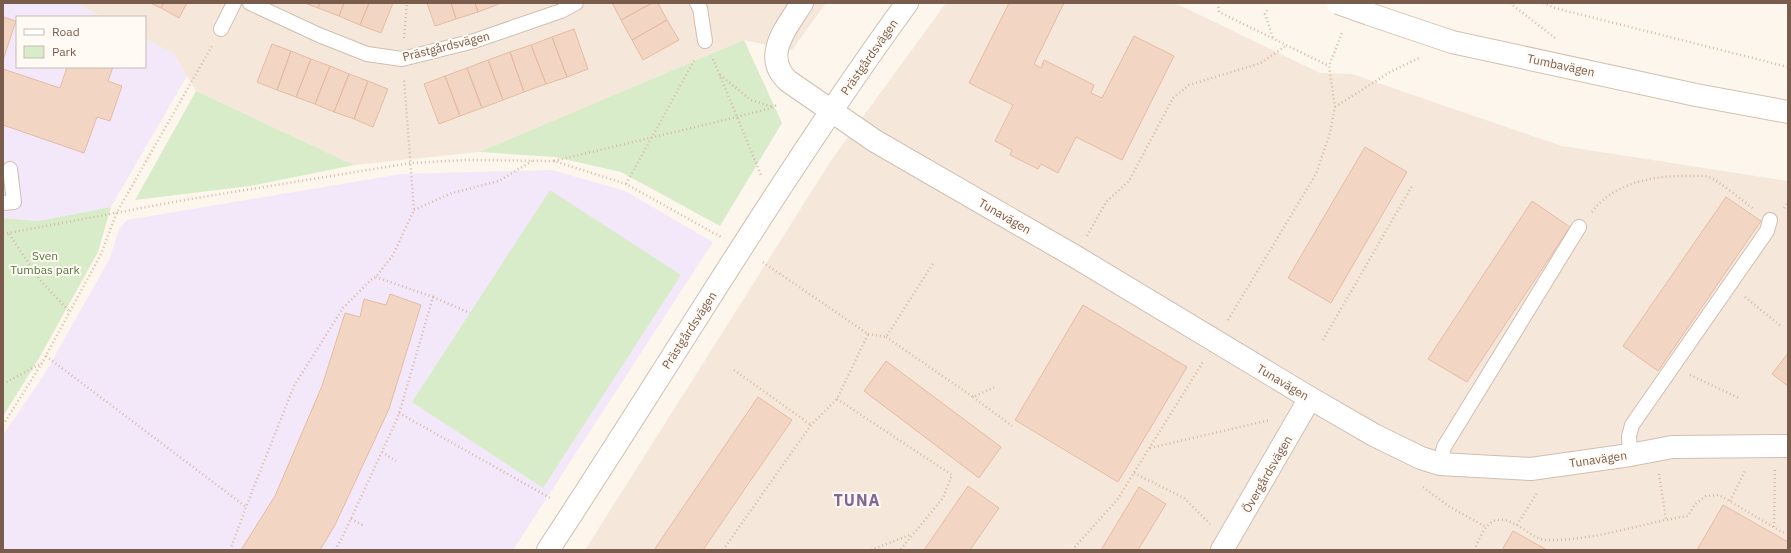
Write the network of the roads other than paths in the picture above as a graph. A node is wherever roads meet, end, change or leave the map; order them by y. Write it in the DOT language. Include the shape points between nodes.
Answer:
graph roads {
  1 [pos="234,3"];
  2 [pos="250,3"];
  3 [pos="576,3"];
  4 [pos="697,3"];
  5 [pos="802,3"];
  6 [pos="907,3"];
  7 [pos="1338,3"];
  8 [pos="221,29"];
  9 [pos="705,41"];
  10 [pos="831,110"];
  11 [pos="1788,112"];
  12 [pos="10,169"];
  13 [pos="3,203"];
  14 [pos="1770,220"];
  15 [pos="1579,227"];
  16 [pos="1306,405"];
  17 [pos="1788,446"];
  18 [pos="1630,455"];
  19 [pos="1440,464"];
  20 [pos="1225,546"];
  21 [pos="548,550"];
  1 -- 8 [label="lane"];
  2 -- 3 [label="lane, Prästgårdsvägen" via="367,54 402,59 474,41 561,11"];
  4 -- 9 [label="lane"];
  5 -- 10 [label="street" via="780,38 777,64 780,74"];
  6 -- 10 [label="street, Prästgårdsvägen"];
  7 -- 11 [label="street, Tumbavägen, bridge" via="1452,42 1696,95"];
  10 -- 16 [label="street, Tunavägen" via="875,140 1076,257 1215,342"];
  10 -- 21 [label="street, Prästgårdsvägen"];
  12 -- 13 [label="lane" via="14,202"];
  14 -- 18 [label="lane" via="1767,231 1632,425 1629,436"];
  15 -- 19 [label="lane" via="1444,447"];
  16 -- 19 [label="street, Tunavägen" via="1421,458"];
  16 -- 20 [label="street, Övergårdsvägen"];
  17 -- 18 [label="street, Tunavägen" via="1672,447"];
  18 -- 19 [label="street, Tunavägen" via="1531,469"];
}
